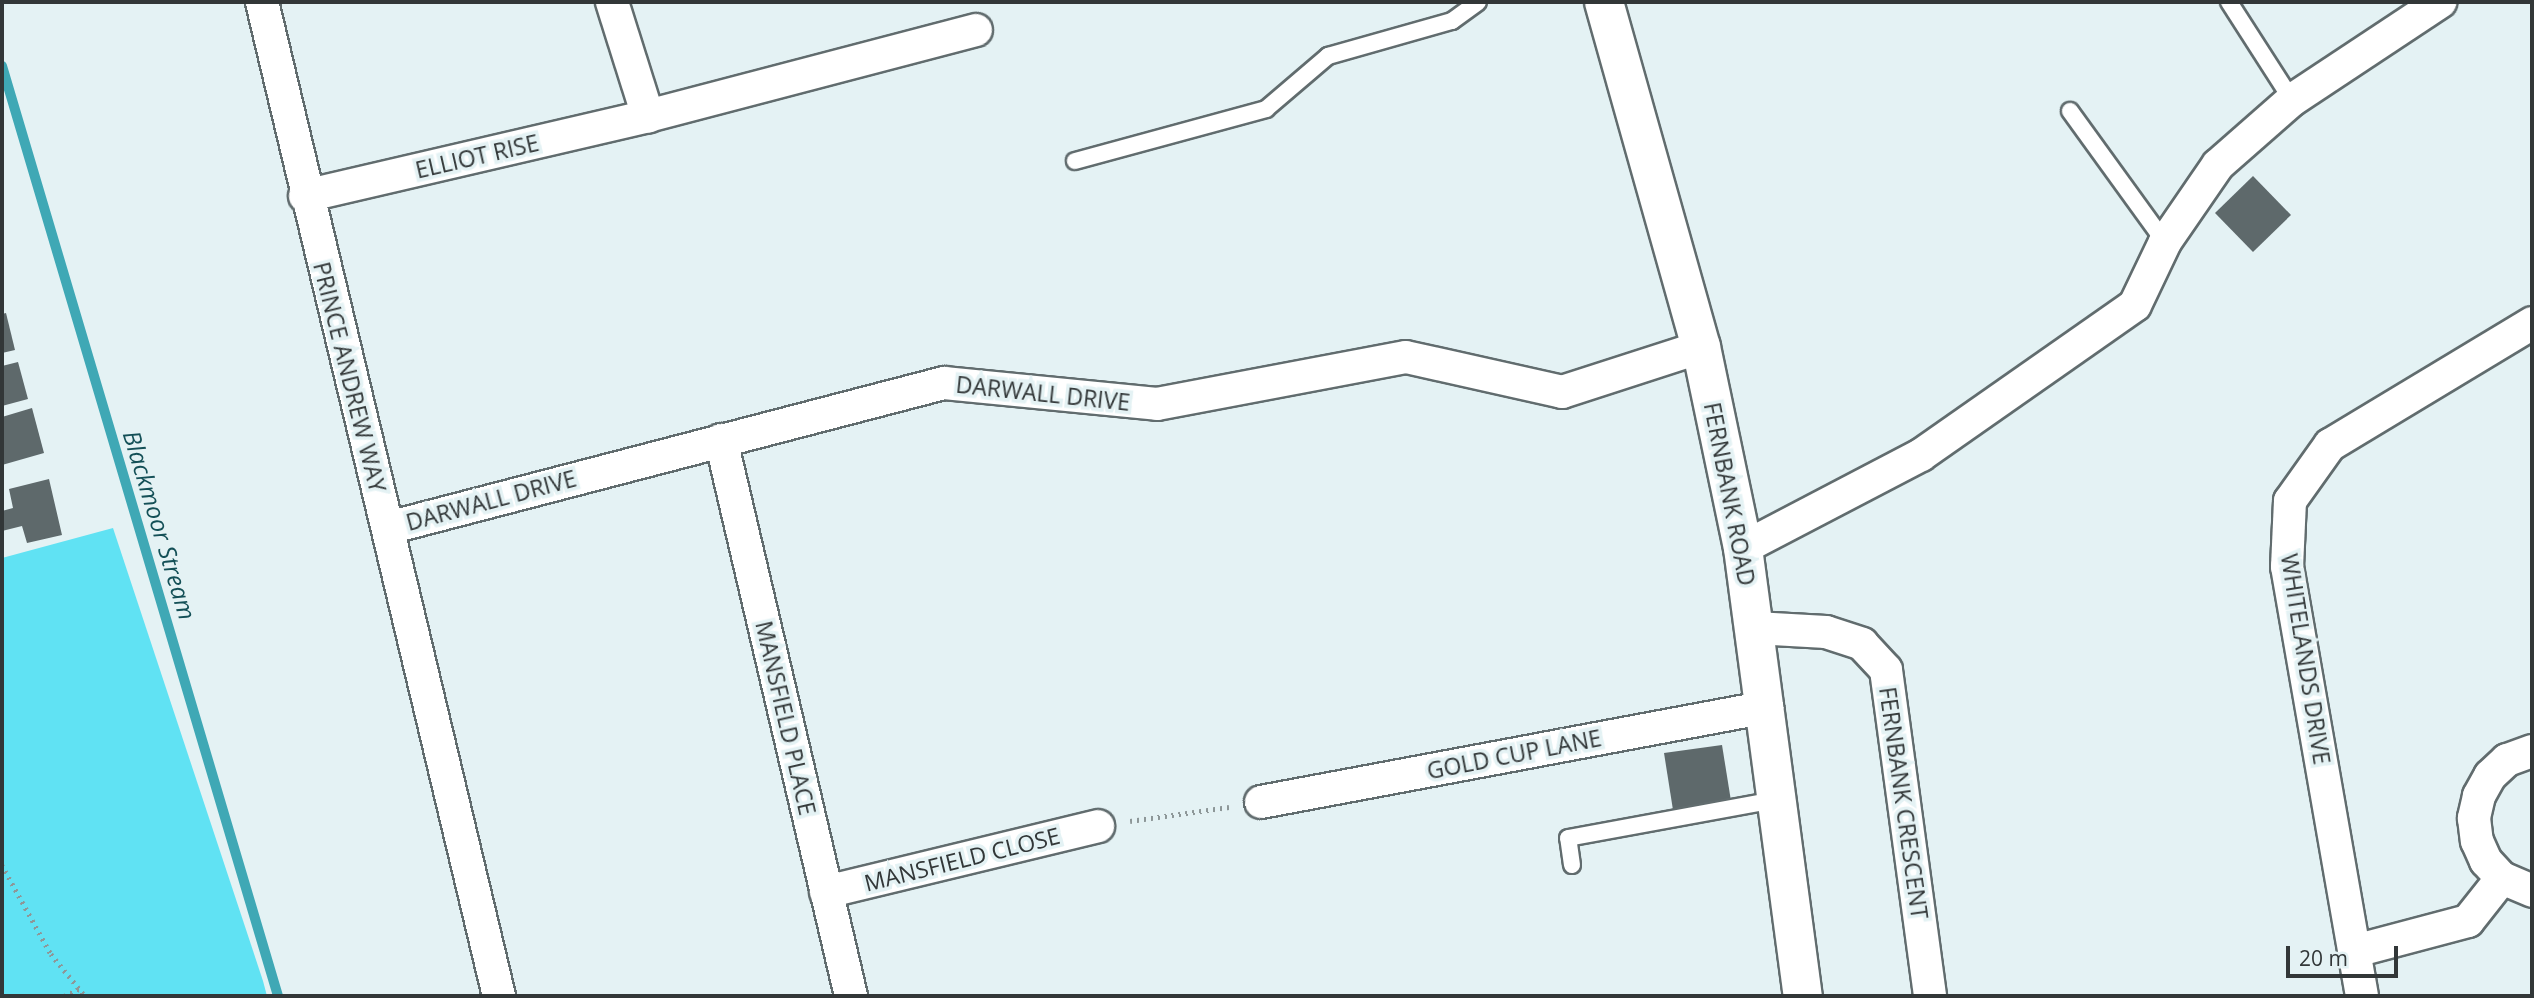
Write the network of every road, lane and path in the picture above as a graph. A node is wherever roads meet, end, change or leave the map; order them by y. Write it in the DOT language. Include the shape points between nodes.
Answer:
graph roads {
  1 [pos="262,2"];
  2 [pos="612,2"];
  3 [pos="1478,2"];
  4 [pos="1604,2"];
  5 [pos="2229,2"];
  6 [pos="2440,2"];
  7 [pos="976,30"];
  8 [pos="2292,100"];
  9 [pos="2070,111"];
  10 [pos="648,116"];
  11 [pos="1075,161"];
  12 [pos="305,197"];
  13 [pos="2165,242"];
  14 [pos="2532,323"];
  15 [pos="1701,347"];
  16 [pos="721,440"];
  17 [pos="387,528"];
  18 [pos="1743,548"];
  19 [pos="1755,628"];
  20 [pos="1767,707"];
  21 [pos="2532,751"];
  22 [pos="1779,800"];
  23 [pos="1261,802"];
  24 [pos="1098,826"];
  25 [pos="1572,864"];
  26 [pos="2,865"];
  27 [pos="2502,878"];
  28 [pos="2532,891"];
  29 [pos="826,892"];
  30 [pos="2355,951"];
  31 [pos="79,989"];
  32 [pos="64,996"];
  33 [pos="85,996"];
  34 [pos="499,996"];
  35 [pos="851,996"];
  36 [pos="1803,996"];
  37 [pos="1930,996"];
  38 [pos="2362,996"];
  1 -- 12 [label="street, PRINCE ANDREW WAY"];
  2 -- 10 [label="street"];
  3 -- 11 [label="lane" via="1452,21 1328,56 1266,109"];
  4 -- 15 [label="street, FERNBANK ROAD"];
  5 -- 8 [label="lane"];
  6 -- 8 [label="street"];
  7 -- 10 [label="street, ELLIOT RISE"];
  8 -- 13 [label="street" via="2218,165"];
  9 -- 13 [label="lane"];
  10 -- 12 [label="street, ELLIOT RISE"];
  12 -- 17 [label="street, PRINCE ANDREW WAY"];
  13 -- 18 [label="street" via="2135,305 1921,455"];
  14 -- 30 [label="street, WHITELANDS DRIVE" via="2330,445 2290,501 2287,567"];
  15 -- 16 [label="street, DARWALL DRIVE" via="1562,392 1406,357 1157,404 944,383"];
  15 -- 18 [label="street, FERNBANK ROAD"];
  16 -- 17 [label="street, DARWALL DRIVE"];
  16 -- 29 [label="street, MANSFIELD PLACE"];
  17 -- 34 [label="street, PRINCE ANDREW WAY"];
  18 -- 19 [label="street, FERNBANK ROAD"];
  19 -- 20 [label="street, FERNBANK ROAD"];
  19 -- 37 [label="street, FERNBANK CRESCENT" via="1826,632 1862,644 1886,670"];
  20 -- 22 [label="street, FERNBANK ROAD"];
  20 -- 23 [label="street, GOLD CUP LANE"];
  21 -- 27 [label="street" via="2507,760 2479,796 2477,841"];
  22 -- 25 [label="lane" via="1568,838"];
  22 -- 36 [label="street, FERNBANK ROAD"];
  23 -- 24 [label="path"];
  24 -- 29 [label="street, MANSFIELD CLOSE"];
  26 -- 31 [label="path" via="51,954"];
  27 -- 28 [label="street"];
  27 -- 30 [label="street" via="2468,921"];
  29 -- 35 [label="street, MANSFIELD PLACE"];
  30 -- 38 [label="street, WHITELANDS DRIVE"];
  31 -- 32 [label="path"];
  31 -- 33 [label="path"];
}
